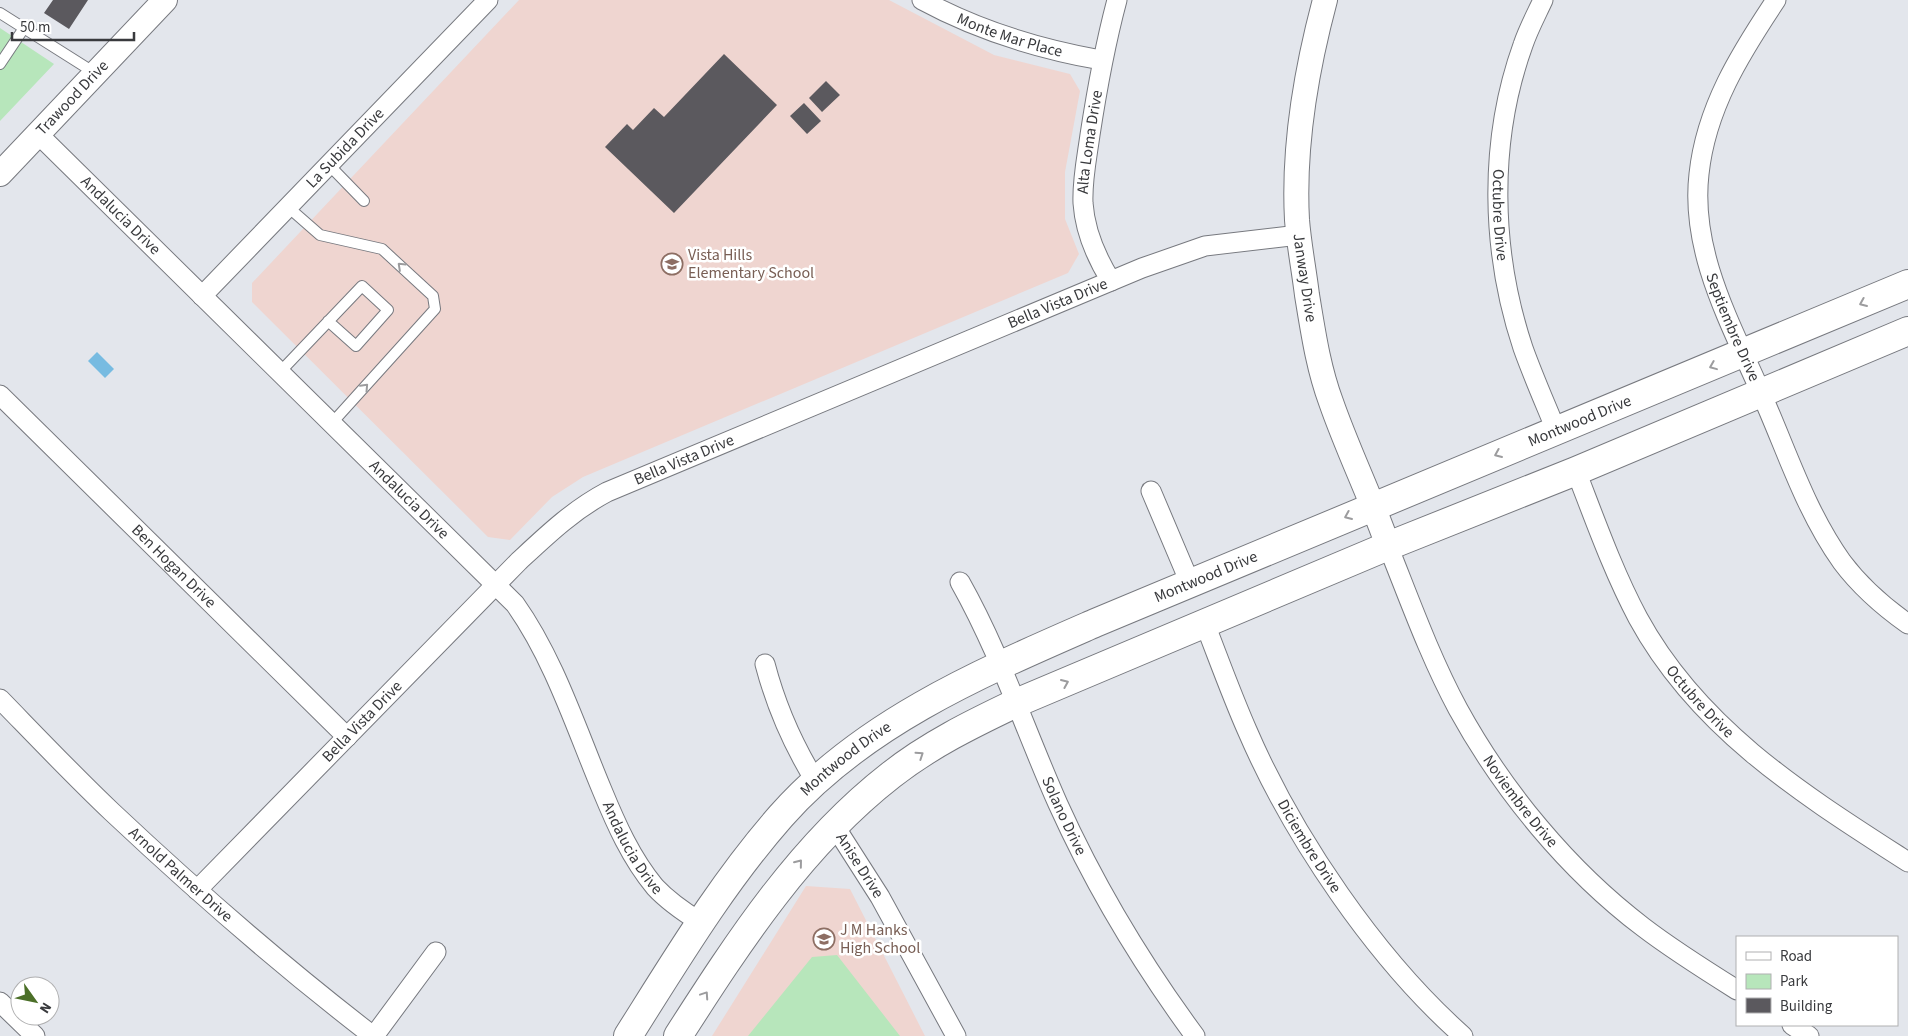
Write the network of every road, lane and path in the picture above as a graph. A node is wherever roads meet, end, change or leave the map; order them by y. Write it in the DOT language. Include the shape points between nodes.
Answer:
graph roads {
  1 [pos="165,0"];
  2 [pos="488,0"];
  3 [pos="922,0"];
  4 [pos="1117,0"];
  5 [pos="1325,0"];
  6 [pos="1543,0"];
  7 [pos="1776,0"];
  8 [pos="0,13"];
  9 [pos="24,28"];
  10 [pos="1101,60"];
  11 [pos="0,64"];
  12 [pos="95,73"];
  13 [pos="38,134"];
  14 [pos="329,165"];
  15 [pos="0,174"];
  16 [pos="364,201"];
  17 [pos="288,206"];
  18 [pos="1298,235"];
  19 [pos="1112,281"];
  20 [pos="1908,284"];
  21 [pos="202,296"];
  22 [pos="328,321"];
  23 [pos="1908,331"];
  24 [pos="1742,354"];
  25 [pos="280,372"];
  26 [pos="1761,392"];
  27 [pos="0,395"];
  28 [pos="332,423"];
  29 [pos="1556,430"];
  30 [pos="1576,471"];
  31 [pos="1151,491"];
  32 [pos="1374,505"];
  33 [pos="1388,546"];
  34 [pos="960,582"];
  35 [pos="1190,583"];
  36 [pos="497,584"];
  37 [pos="1205,624"];
  38 [pos="1908,624"];
  39 [pos="765,664"];
  40 [pos="1000,664"];
  41 [pos="0,700"];
  42 [pos="1016,703"];
  43 [pos="347,737"];
  44 [pos="816,782"];
  45 [pos="834,825"];
  46 [pos="1908,862"];
  47 [pos="197,890"];
  48 [pos="700,922"];
  49 [pos="436,952"];
  50 [pos="1736,989"];
  51 [pos="0,1002"];
  52 [pos="1794,1026"];
  53 [pos="35,1036"];
  54 [pos="374,1036"];
  55 [pos="628,1036"];
  56 [pos="678,1036"];
  57 [pos="956,1036"];
  58 [pos="1195,1036"];
  59 [pos="1463,1036"];
  60 [pos="1809,1036"];
  1 -- 12 [label="street, Trawood Drive"];
  2 -- 14 [label="street, La Subida Drive"];
  3 -- 10 [label="street, Monte Mar Place" via="977,27 1018,41"];
  4 -- 10 [label="street, Alta Loma Drive"];
  5 -- 18 [label="street, Janway Drive" via="1310,62 1301,122 1296,188"];
  6 -- 29 [label="street, Octubre Drive" via="1523,44 1506,114 1500,155 1498,230 1504,273 1523,348"];
  7 -- 24 [label="street, Septiembre Drive" via="1730,72 1710,119 1698,176 1702,243"];
  8 -- 9 [label="lane"];
  9 -- 11 [label="lane"];
  9 -- 12 [label="lane"];
  10 -- 19 [label="street, Alta Loma Drive" via="1083,180 1083,204 1092,246"];
  12 -- 13 [label="street, Trawood Drive"];
  13 -- 15 [label="street, Trawood Drive"];
  13 -- 21 [label="street, Andalucia Drive"];
  14 -- 16 [label="lane"];
  14 -- 17 [label="street, La Subida Drive"];
  17 -- 21 [label="street, La Subida Drive"];
  28 -- 17 [label="lane, one-way" via="435,309 433,296 382,249 320,235"];
  18 -- 19 [label="street, Bella Vista Drive" via="1205,246"];
  18 -- 32 [label="street, Janway Drive" via="1315,345 1330,401"];
  19 -- 36 [label="street, Bella Vista Drive" via="606,492 584,504 554,528"];
  20 -- 24 [label="main road, Montwood Drive, one-way"];
  21 -- 25 [label="street, Andalucia Drive"];
  22 -- 22 [label="lane" via="362,286 388,310 356,346"];
  22 -- 25 [label="lane"];
  23 -- 26 [label="main road"];
  24 -- 26 [label="street, Septiembre Drive"];
  24 -- 29 [label="main road, Montwood Drive, one-way"];
  25 -- 28 [label="street, Andalucia Drive"];
  26 -- 30 [label="main road"];
  26 -- 38 [label="street, Septiembre Drive" via="1792,471 1827,540 1864,588"];
  27 -- 43 [label="street, Ben Hogan Drive"];
  28 -- 36 [label="street, Andalucia Drive"];
  29 -- 32 [label="main road, Montwood Drive, one-way"];
  30 -- 33 [label="main road"];
  30 -- 46 [label="street, Octubre Drive" via="1616,573 1638,618 1684,685 1761,763"];
  31 -- 35 [label="street"];
  32 -- 33 [label="street, Janway Drive"];
  32 -- 35 [label="main road, Montwood Drive, one-way"];
  33 -- 37 [label="main road"];
  33 -- 50 [label="street, Noviembre Drive" via="1436,665 1458,709 1521,804 1556,847 1642,926"];
  34 -- 40 [label="street, Solano Drive"];
  35 -- 40 [label="main road, Montwood Drive"];
  36 -- 43 [label="street, Bella Vista Drive"];
  36 -- 48 [label="street, Andalucia Drive" via="515,604 541,646 610,810 641,868 675,906"];
  42 -- 37 [label="main road, one-way"];
  37 -- 59 [label="street, Diciembre Drive" via="1247,731 1307,847 1376,942"];
  39 -- 44 [label="street" via="788,731"];
  40 -- 42 [label="street, Solano Drive"];
  40 -- 44 [label="main road, Montwood Drive" via="916,708 857,748"];
  41 -- 47 [label="street, Arnold Palmer Drive" via="110,810"];
  45 -- 42 [label="main road, one-way" via="924,751 962,728"];
  42 -- 58 [label="street, Solano Drive" via="1082,853 1165,995"];
  43 -- 47 [label="street, Bella Vista Drive"];
  44 -- 48 [label="main road, Montwood Drive" via="782,815"];
  56 -- 45 [label="main road, one-way" via="758,914 802,858"];
  45 -- 57 [label="street, Anise Drive" via="859,860"];
  47 -- 54 [label="street, Arnold Palmer Drive" via="245,933"];
  48 -- 55 [label="main road, Montwood Drive"];
  49 -- 54 [label="street"];
  51 -- 53 [label="street"];
  52 -- 60 [label="street"];
}
